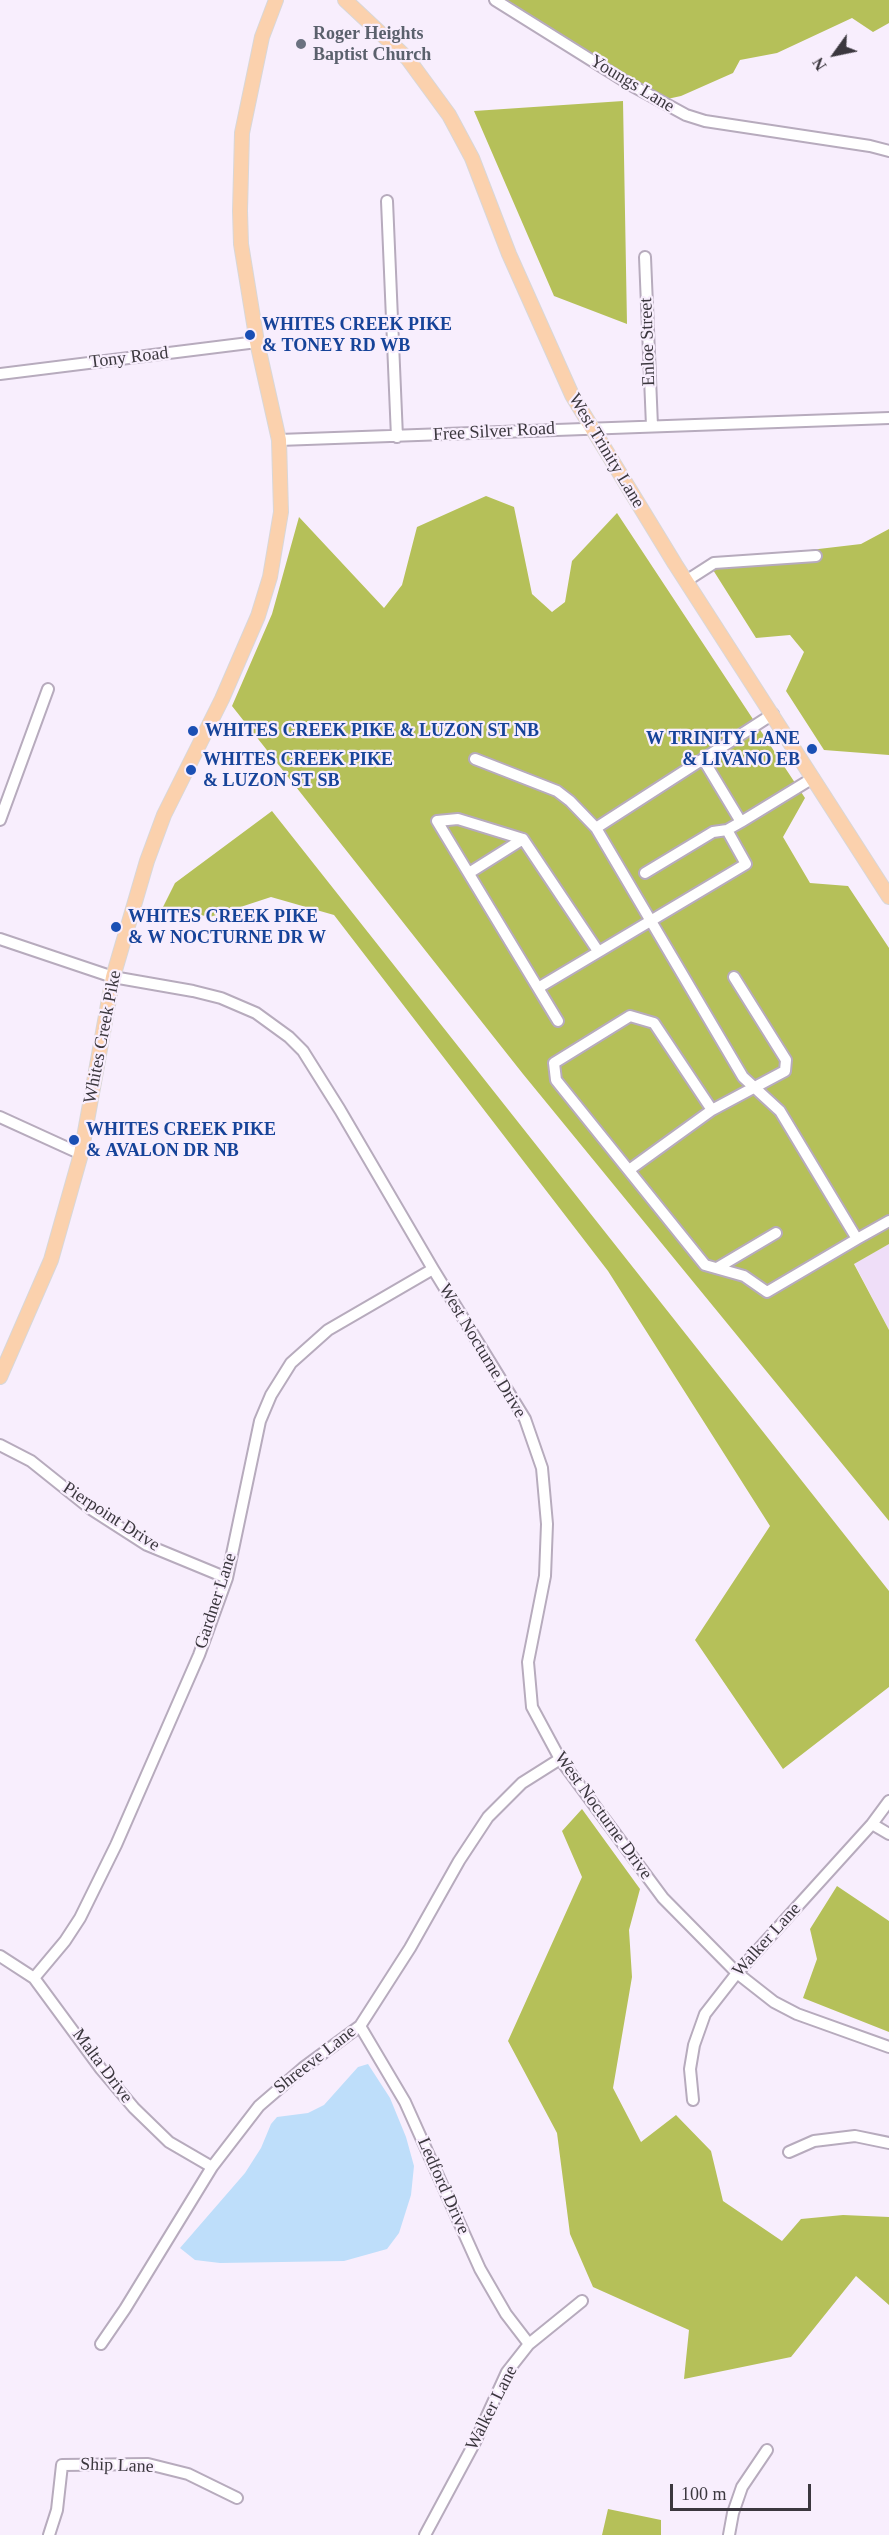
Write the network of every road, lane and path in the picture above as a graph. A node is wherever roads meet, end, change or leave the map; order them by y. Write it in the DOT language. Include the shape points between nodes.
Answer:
graph roads {
  1 [pos="276,0"];
  2 [pos="345,0"];
  3 [pos="495,0"];
  4 [pos="889,151"];
  5 [pos="387,201"];
  6 [pos="645,257"];
  7 [pos="257,342"];
  8 [pos="0,374"];
  9 [pos="889,418"];
  10 [pos="652,426"];
  11 [pos="590,427"];
  12 [pos="397,437"];
  13 [pos="279,440"];
  14 [pos="816,555"];
  15 [pos="686,581"];
  16 [pos="48,689"];
  17 [pos="773,714"];
  18 [pos="475,759"];
  19 [pos="702,759"];
  20 [pos="813,778"];
  21 [pos="0,820"];
  22 [pos="741,822"];
  23 [pos="596,828"];
  24 [pos="727,830"];
  25 [pos="523,840"];
  26 [pos="469,873"];
  27 [pos="645,873"];
  28 [pos="889,897"];
  29 [pos="650,919"];
  30 [pos="0,939"];
  31 [pos="598,951"];
  32 [pos="734,976"];
  33 [pos="113,977"];
  34 [pos="538,988"];
  35 [pos="558,1021"];
  36 [pos="753,1087"];
  37 [pos="712,1110"];
  38 [pos="0,1117"];
  39 [pos="81,1154"];
  40 [pos="629,1170"];
  41 [pos="889,1221"];
  42 [pos="776,1233"];
  43 [pos="857,1239"];
  44 [pos="717,1268"];
  45 [pos="433,1269"];
  46 [pos="0,1377"];
  47 [pos="0,1445"];
  48 [pos="227,1578"];
  49 [pos="560,1759"];
  50 [pos="889,1802"];
  51 [pos="872,1824"];
  52 [pos="889,1834"];
  53 [pos="0,1956"];
  54 [pos="737,1973"];
  55 [pos="34,1978"];
  56 [pos="360,2026"];
  57 [pos="889,2047"];
  58 [pos="693,2100"];
  59 [pos="889,2143"];
  60 [pos="789,2152"];
  61 [pos="212,2167"];
  62 [pos="582,2301"];
  63 [pos="101,2344"];
  64 [pos="529,2344"];
  65 [pos="767,2450"];
  66 [pos="237,2498"];
  67 [pos="49,2535"];
  68 [pos="425,2535"];
  69 [pos="729,2535"];
  1 -- 7 [label="main road, Whites Creek Pike" via="262,37 242,133 241,244"];
  2 -- 11 [label="main road, West Trinity Lane" via="408,59 449,115 472,158 539,327"];
  3 -- 4 [label="street, Youngs Lane" via="686,115"];
  5 -- 12 [label="street"];
  6 -- 10 [label="street, Enloe Street"];
  7 -- 8 [label="street, Tony Road"];
  7 -- 13 [label="main road, Whites Creek Pike"];
  9 -- 10 [label="street, Free Silver Road"];
  10 -- 11 [label="street, Free Silver Road"];
  11 -- 12 [label="street, Free Silver Road"];
  11 -- 15 [label="main road, West Trinity Lane"];
  12 -- 13 [label="street, Free Silver Road"];
  13 -- 33 [label="main road, Whites Creek Pike" via="281,512 270,577 258,616 164,815 135,896"];
  14 -- 15 [label="street" via="714,562"];
  15 -- 17 [label="main road, West Trinity Lane"];
  16 -- 21 [label="street"];
  17 -- 19 [label="street"];
  17 -- 20 [label="main road, West Trinity Lane"];
  18 -- 23 [label="street" via="556,791"];
  19 -- 22 [label="street"];
  19 -- 23 [label="street"];
  20 -- 22 [label="street"];
  20 -- 28 [label="main road, West Trinity Lane"];
  22 -- 24 [label="street"];
  23 -- 29 [label="street"];
  24 -- 27 [label="street" via="713,832"];
  24 -- 29 [label="street" via="746,864"];
  25 -- 26 [label="street"];
  25 -- 26 [label="street" via="458,819 437,821"];
  25 -- 31 [label="street"];
  26 -- 34 [label="street"];
  29 -- 31 [label="street"];
  29 -- 36 [label="street" via="743,1077"];
  30 -- 33 [label="street, West Nocturne Drive"];
  31 -- 34 [label="street"];
  32 -- 36 [label="street" via="786,1060 785,1071"];
  33 -- 39 [label="main road, Whites Creek Pike"];
  33 -- 45 [label="street, West Nocturne Drive" via="220,998 256,1013 290,1037 340,1110"];
  34 -- 35 [label="street"];
  36 -- 37 [label="street"];
  36 -- 43 [label="street" via="780,1111"];
  37 -- 40 [label="street"];
  37 -- 40 [label="street" via="654,1023 643,1019 630,1016 554,1064 556,1080"];
  38 -- 39 [label="street"];
  39 -- 46 [label="main road, Whites Creek Pike" via="51,1260"];
  40 -- 44 [label="street" via="705,1265"];
  41 -- 43 [label="street"];
  42 -- 44 [label="street"];
  43 -- 44 [label="street" via="767,1292 744,1276"];
  45 -- 48 [label="street, Gardner Lane" via="328,1330 291,1363 260,1421"];
  45 -- 49 [label="street, West Nocturne Drive" via="525,1419 542,1468 547,1524 544,1576 528,1662 532,1707"];
  47 -- 48 [label="street, Pierpoint Drive" via="31,1461 91,1509 147,1545"];
  48 -- 55 [label="street, Gardner Lane" via="199,1654 116,1845 80,1918"];
  49 -- 54 [label="street, West Nocturne Drive" via="663,1898"];
  49 -- 56 [label="street, Shreeve Lane" via="522,1783 488,1817"];
  50 -- 51 [label="street, Walker Lane"];
  51 -- 52 [label="street"];
  51 -- 54 [label="street, Walker Lane"];
  53 -- 55 [label="street, Malta Drive"];
  54 -- 57 [label="street, West Nocturne Drive" via="774,2002 797,2014"];
  54 -- 58 [label="street, Walker Lane" via="705,2014 694,2045 690,2069"];
  55 -- 61 [label="street, Malta Drive" via="134,2108 170,2142"];
  56 -- 61 [label="street, Shreeve Lane" via="271,2094"];
  56 -- 64 [label="street, Ledford Drive" via="405,2102 480,2268 506,2314"];
  59 -- 60 [label="street" via="855,2136 814,2141"];
  61 -- 63 [label="street, Shreeve Lane"];
  62 -- 64 [label="street, Walker Lane"];
  64 -- 68 [label="street, Walker Lane" via="507,2372"];
  65 -- 69 [label="street" via="742,2487"];
  66 -- 67 [label="street, Ship Lane" via="188,2474 148,2464 62,2465 57,2510"];
}
